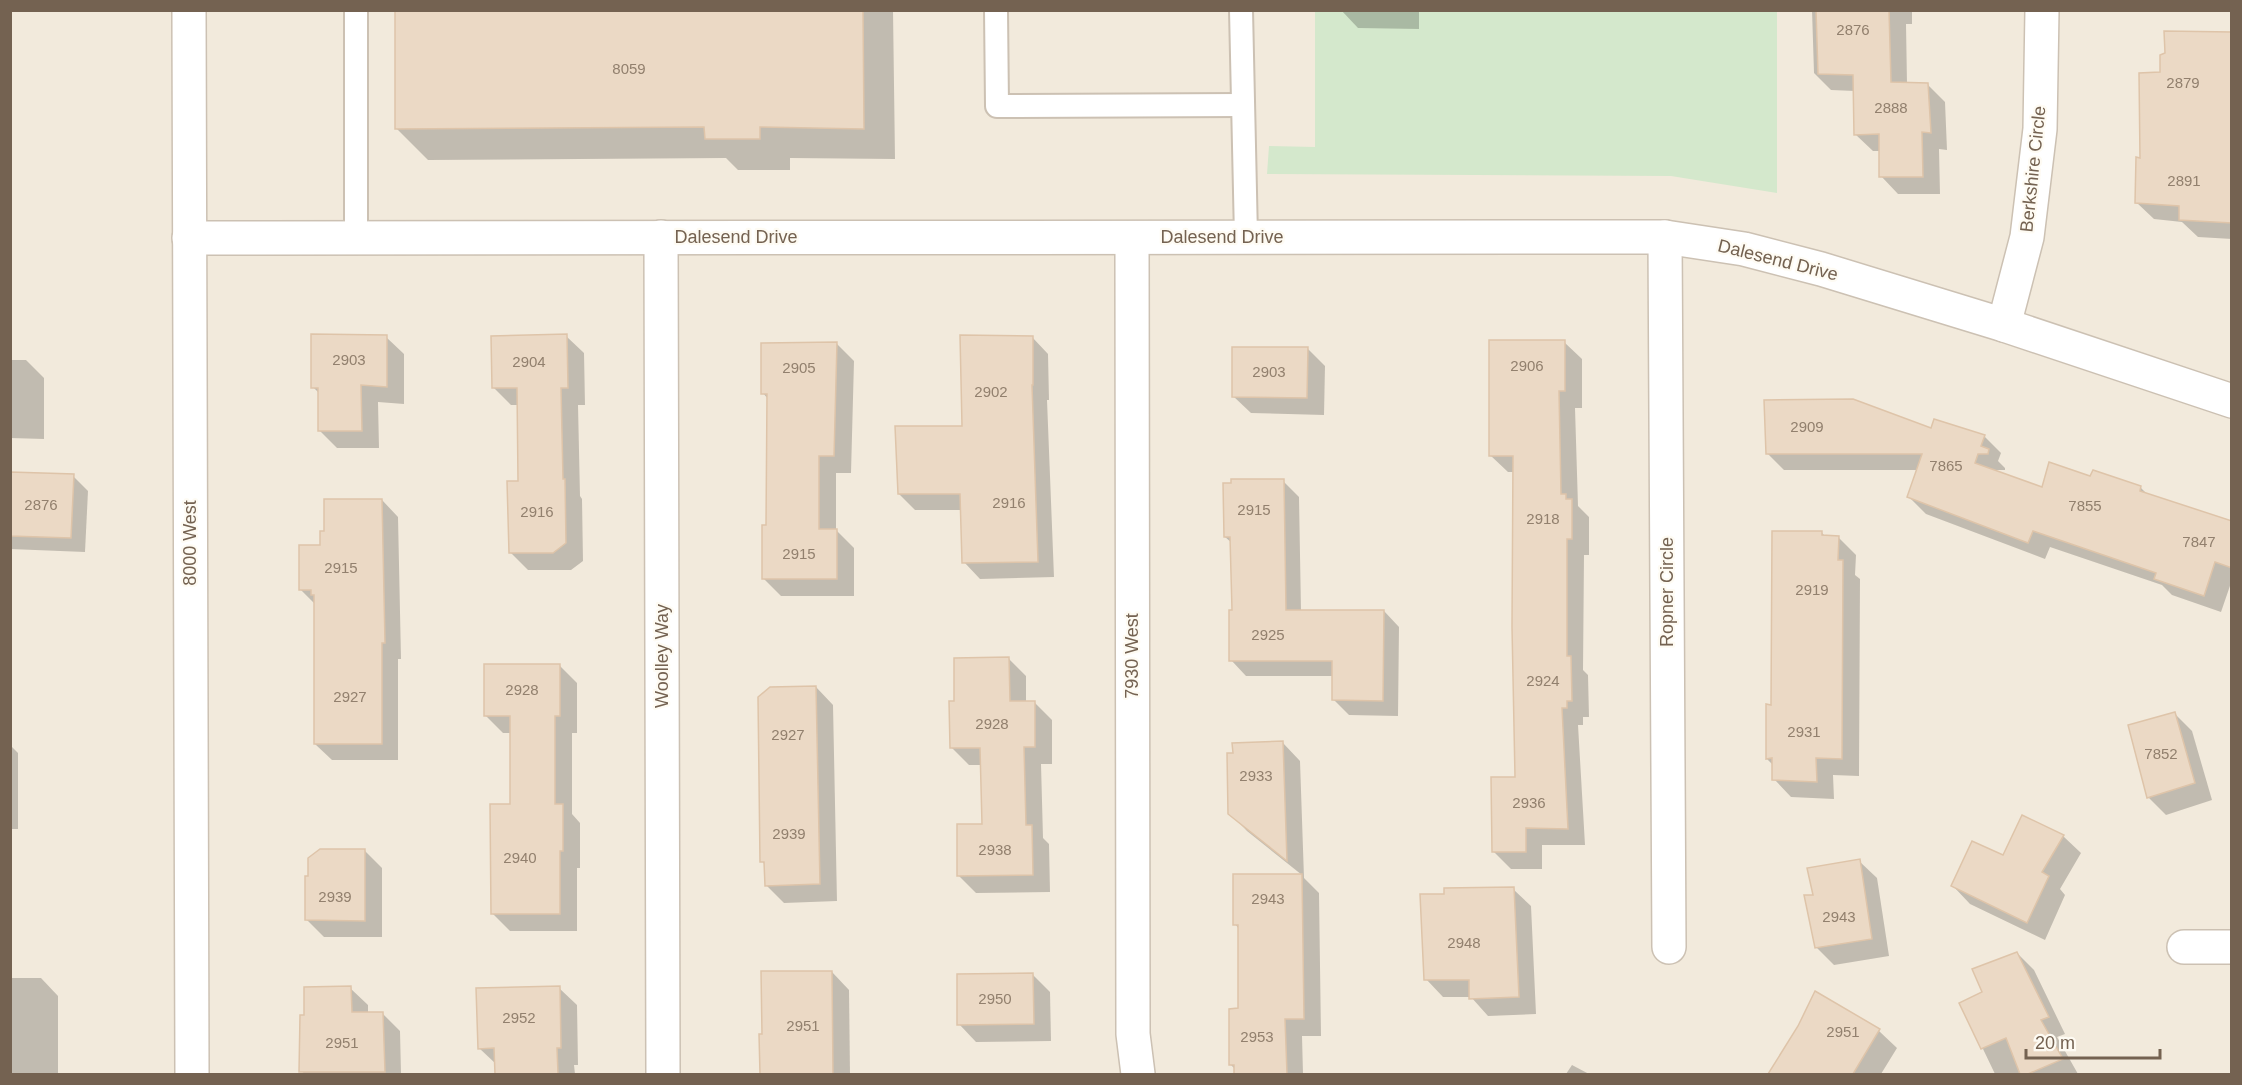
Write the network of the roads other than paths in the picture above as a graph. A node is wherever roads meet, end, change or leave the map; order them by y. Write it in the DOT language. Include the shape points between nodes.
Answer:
graph roads {
  1 [pos="189,10"];
  2 [pos="356,10"];
  3 [pos="996,10"];
  4 [pos="1241,10"];
  5 [pos="2042,10"];
  6 [pos="1243,105"];
  7 [pos="661,237"];
  8 [pos="1246,237"];
  9 [pos="1665,237"];
  10 [pos="189,238"];
  11 [pos="1132,238"];
  12 [pos="356,239"];
  13 [pos="2004,326"];
  14 [pos="2232,401"];
  15 [pos="1669,947"];
  16 [pos="2184,947"];
  17 [pos="2232,947"];
  18 [pos="192,1074"];
  19 [pos="663,1074"];
  20 [pos="1138,1074"];
  1 -- 10 [label="street, 8000 West"];
  2 -- 12 [label="lane"];
  3 -- 6 [label="lane" via="997,106"];
  4 -- 6 [label="lane"];
  5 -- 13 [label="street, Berkshire Circle" via="2040,129 2027,237"];
  6 -- 8 [label="lane"];
  7 -- 11 [label="street, Dalesend Drive"];
  7 -- 12 [label="street, Dalesend Drive"];
  7 -- 19 [label="street, Woolley Way"];
  8 -- 9 [label="street, Dalesend Drive"];
  8 -- 11 [label="street, Dalesend Drive"];
  9 -- 13 [label="street, Dalesend Drive" via="1744,249 1821,269"];
  9 -- 15 [label="street, Ropner Circle"];
  10 -- 12 [label="street, Dalesend Drive"];
  10 -- 18 [label="street, 8000 West"];
  11 -- 20 [label="street, 7930 West" via="1133,1022"];
  13 -- 14 [label="street, Dalesend Drive"];
  16 -- 17 [label="street"];
}
